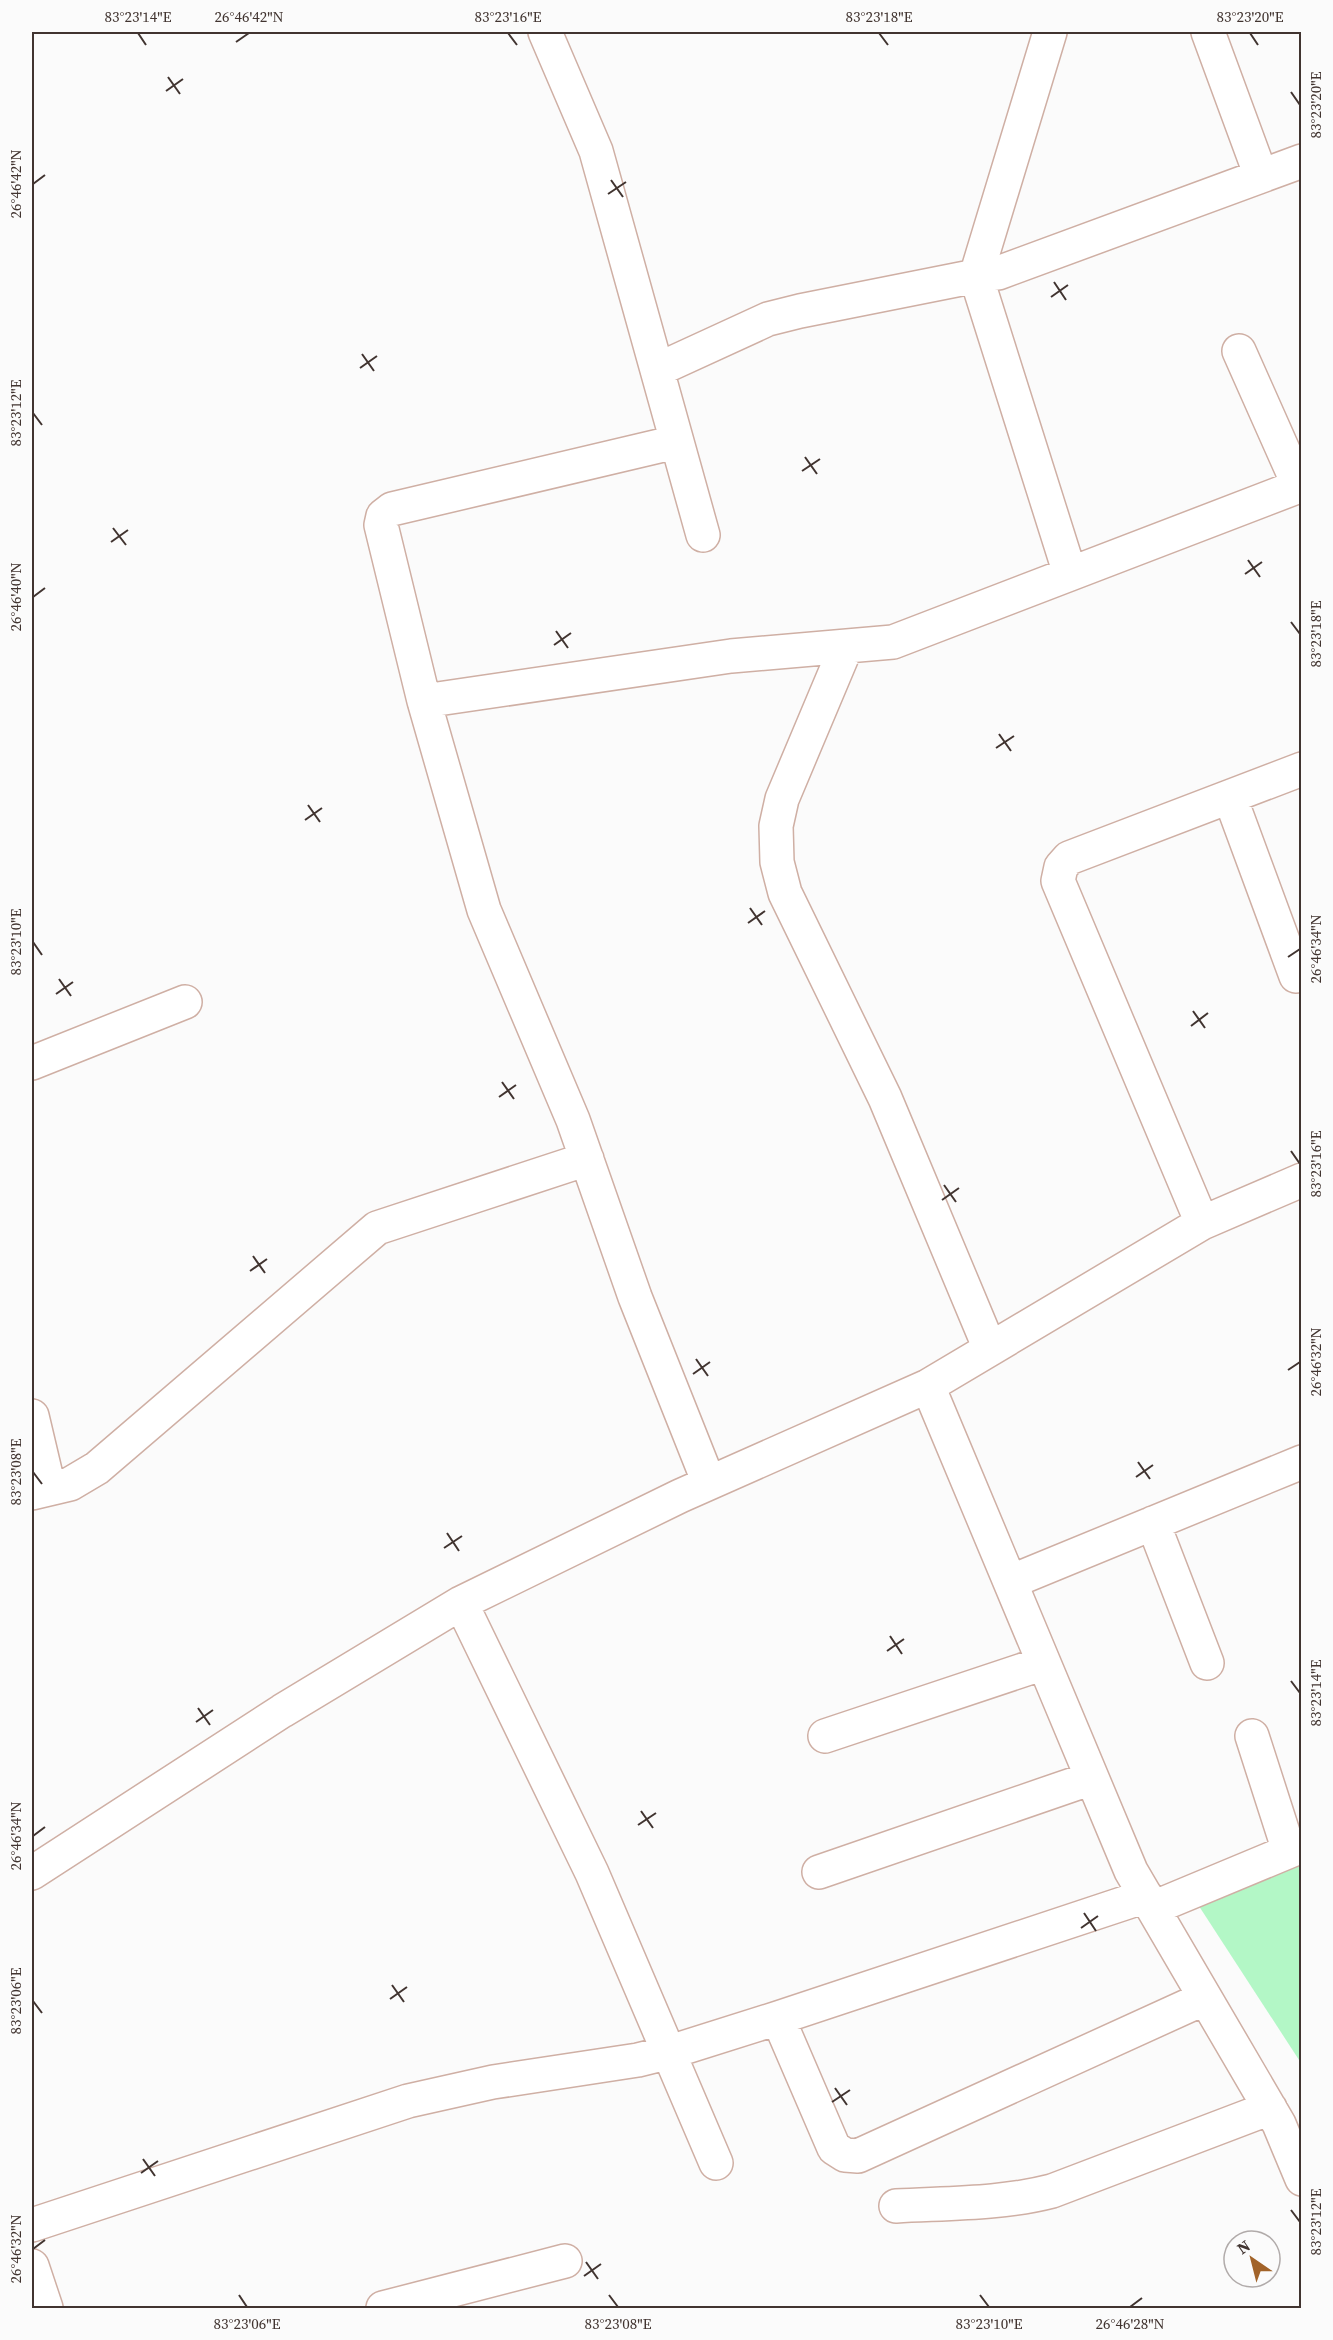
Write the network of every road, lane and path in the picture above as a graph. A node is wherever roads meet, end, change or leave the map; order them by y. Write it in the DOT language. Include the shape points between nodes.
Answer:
graph roads {
  1 [pos="545,32"];
  2 [pos="1050,32"];
  3 [pos="1208,32"];
  4 [pos="1302,161"];
  5 [pos="1261,176"];
  6 [pos="976,276"];
  7 [pos="1239,351"];
  8 [pos="657,370"];
  9 [pos="676,442"];
  10 [pos="1300,485"];
  11 [pos="703,535"];
  12 [pos="1070,574"];
  13 [pos="846,647"];
  14 [pos="424,701"];
  15 [pos="1302,770"];
  16 [pos="1230,796"];
  17 [pos="1296,976"];
  18 [pos="185,1002"];
  19 [pos="32,1063"];
  20 [pos="587,1158"];
  21 [pos="1302,1180"];
  22 [pos="1202,1223"];
  23 [pos="990,1349"];
  24 [pos="928,1386"];
  25 [pos="32,1416"];
  26 [pos="1302,1462"];
  27 [pos="709,1483"];
  28 [pos="40,1490"];
  29 [pos="1153,1523"];
  30 [pos="1010,1582"];
  31 [pos="461,1603"];
  32 [pos="1044,1663"];
  33 [pos="1207,1663"];
  34 [pos="825,1736"];
  35 [pos="1252,1736"];
  36 [pos="1092,1778"];
  37 [pos="1295,1849"];
  38 [pos="819,1872"];
  39 [pos="32,1873"];
  40 [pos="1149,1902"];
  41 [pos="1205,1998"];
  42 [pos="778,2018"];
  43 [pos="670,2052"];
  44 [pos="1270,2108"];
  45 [pos="1294,2141"];
  46 [pos="716,2163"];
  47 [pos="1302,2179"];
  48 [pos="896,2206"];
  49 [pos="32,2225"];
  50 [pos="564,2261"];
  51 [pos="32,2266"];
  52 [pos="46,2308"];
  53 [pos="383,2308"];
  1 -- 8 [label="street" via="597,151"];
  2 -- 6 [label="street"];
  3 -- 5 [label="street"];
  4 -- 5 [label="street"];
  5 -- 6 [label="street" via="998,273"];
  6 -- 8 [label="street" via="768,319"];
  6 -- 12 [label="street"];
  7 -- 10 [label="street"];
  8 -- 9 [label="street"];
  9 -- 11 [label="street"];
  9 -- 14 [label="street" via="392,509 383,516 381,525"];
  10 -- 12 [label="street"];
  12 -- 13 [label="street" via="894,642"];
  13 -- 14 [label="street" via="731,656"];
  13 -- 23 [label="street" via="782,799 776,826 777,862 785,893 885,1098"];
  14 -- 20 [label="street" via="484,910"];
  15 -- 16 [label="street"];
  16 -- 17 [label="street"];
  16 -- 22 [label="street" via="1069,858 1061,867 1058,881"];
  18 -- 19 [label="street"];
  20 -- 27 [label="street" via="634,1298"];
  20 -- 28 [label="street" via="377,1228 97,1468 70,1484"];
  21 -- 22 [label="street"];
  22 -- 23 [label="street"];
  23 -- 24 [label="street"];
  24 -- 27 [label="street"];
  24 -- 30 [label="street"];
  25 -- 28 [label="street"];
  26 -- 29 [label="street"];
  27 -- 31 [label="street"];
  29 -- 30 [label="street"];
  29 -- 33 [label="street"];
  30 -- 32 [label="street"];
  31 -- 39 [label="street" via="282,1711"];
  31 -- 43 [label="street" via="592,1874"];
  32 -- 34 [label="street"];
  32 -- 36 [label="street"];
  35 -- 37 [label="street"];
  36 -- 38 [label="street"];
  36 -- 40 [label="street" via="1131,1871"];
  37 -- 40 [label="street"];
  40 -- 41 [label="street"];
  40 -- 42 [label="street"];
  41 -- 42 [label="street" via="858,2156 845,2155 834,2148"];
  41 -- 44 [label="street"];
  42 -- 43 [label="street"];
  43 -- 46 [label="street"];
  43 -- 49 [label="street" via="493,2082 408,2101"];
  44 -- 45 [label="street"];
  44 -- 48 [label="street" via="1042,2194 1012,2200"];
  45 -- 47 [label="street"];
  50 -- 53 [label="street"];
  51 -- 52 [label="street"];
}
